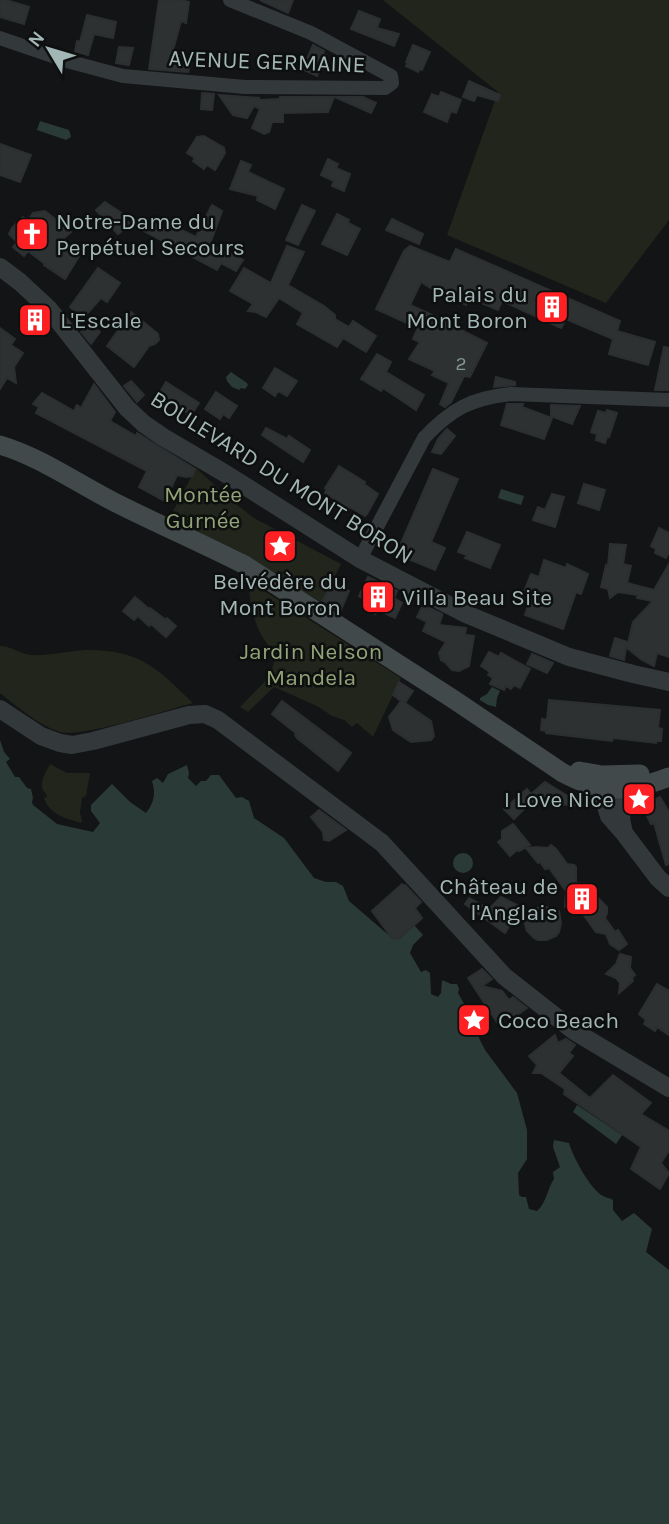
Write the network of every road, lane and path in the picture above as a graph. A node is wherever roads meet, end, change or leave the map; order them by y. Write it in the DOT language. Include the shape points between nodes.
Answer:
graph roads {
  1 [pos="230,0"];
  2 [pos="0,38"];
  3 [pos="0,267"];
  4 [pos="669,400"];
  5 [pos="0,445"];
  6 [pos="360,559"];
  7 [pos="669,682"];
  8 [pos="0,709"];
  9 [pos="669,769"];
  10 [pos="669,777"];
  11 [pos="615,784"];
  12 [pos="669,888"];
  13 [pos="669,1088"];
  1 -- 2 [label="street, AVENUE GERMAINE" via="311,33 391,76 392,83 385,88 246,88 123,76"];
  3 -- 6 [label="street, BOULEVARD DU MONT BORON" via="49,309 144,424"];
  4 -- 6 [label="street" via="511,394 473,401 439,422 425,438"];
  5 -- 11 [label="main road" via="243,564 563,773 582,783"];
  6 -- 7 [label="street, BOULEVARD DU MONT BORON" via="437,600 569,657"];
  8 -- 13 [label="street" via="41,736 72,745 189,715 205,714 218,720 382,843 495,967 526,994 574,1031"];
  9 -- 11 [label="main road"];
  10 -- 11 [label="main road" via="644,785"];
  11 -- 12 [label="street" via="624,832"];
}
